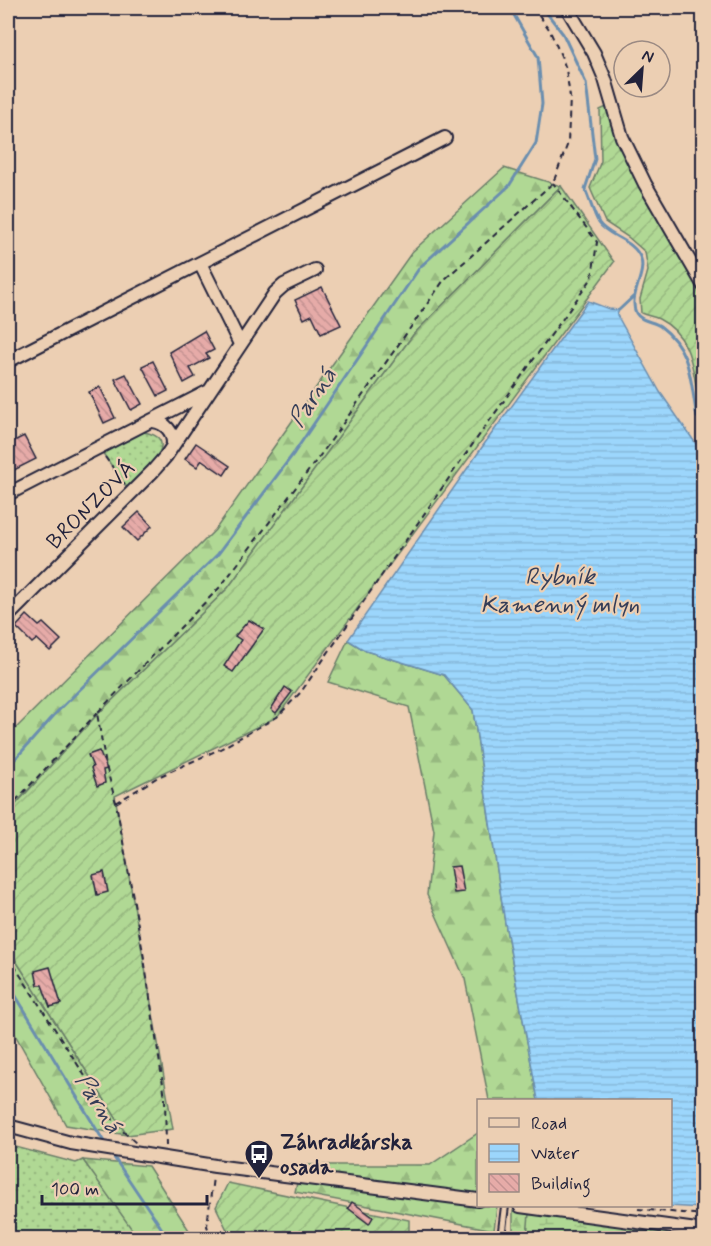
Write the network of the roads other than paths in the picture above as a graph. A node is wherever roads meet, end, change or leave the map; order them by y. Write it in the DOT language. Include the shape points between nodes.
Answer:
graph roads {
  1 [pos="567,8"];
  2 [pos="445,138"];
  3 [pos="200,263"];
  4 [pos="315,270"];
  5 [pos="704,286"];
  6 [pos="240,344"];
  7 [pos="8,362"];
  8 [pos="209,391"];
  9 [pos="153,421"];
  10 [pos="173,444"];
  11 [pos="8,494"];
  12 [pos="8,616"];
  13 [pos="8,1126"];
  14 [pos="477,1200"];
  15 [pos="505,1207"];
  16 [pos="527,1207"];
  17 [pos="704,1231"];
  18 [pos="501,1239"];
  1 -- 5 [label="street" via="606,80 622,136 640,175"];
  2 -- 3 [label="street"];
  3 -- 6 [label="street"];
  3 -- 7 [label="street"];
  4 -- 6 [label="street, BRONZOVÁ" via="277,290"];
  6 -- 8 [label="street, BRONZOVÁ"];
  8 -- 9 [label="street, BRONZOVÁ"];
  8 -- 10 [label="street, BRONZOVÁ"];
  9 -- 10 [label="street" via="170,430"];
  9 -- 11 [label="street, BRONZOVÁ"];
  10 -- 12 [label="street, BRONZOVÁ" via="153,471"];
  13 -- 14 [label="street" via="71,1143 214,1166"];
  15 -- 18 [label="lane"];
  16 -- 17 [label="street"];
}
